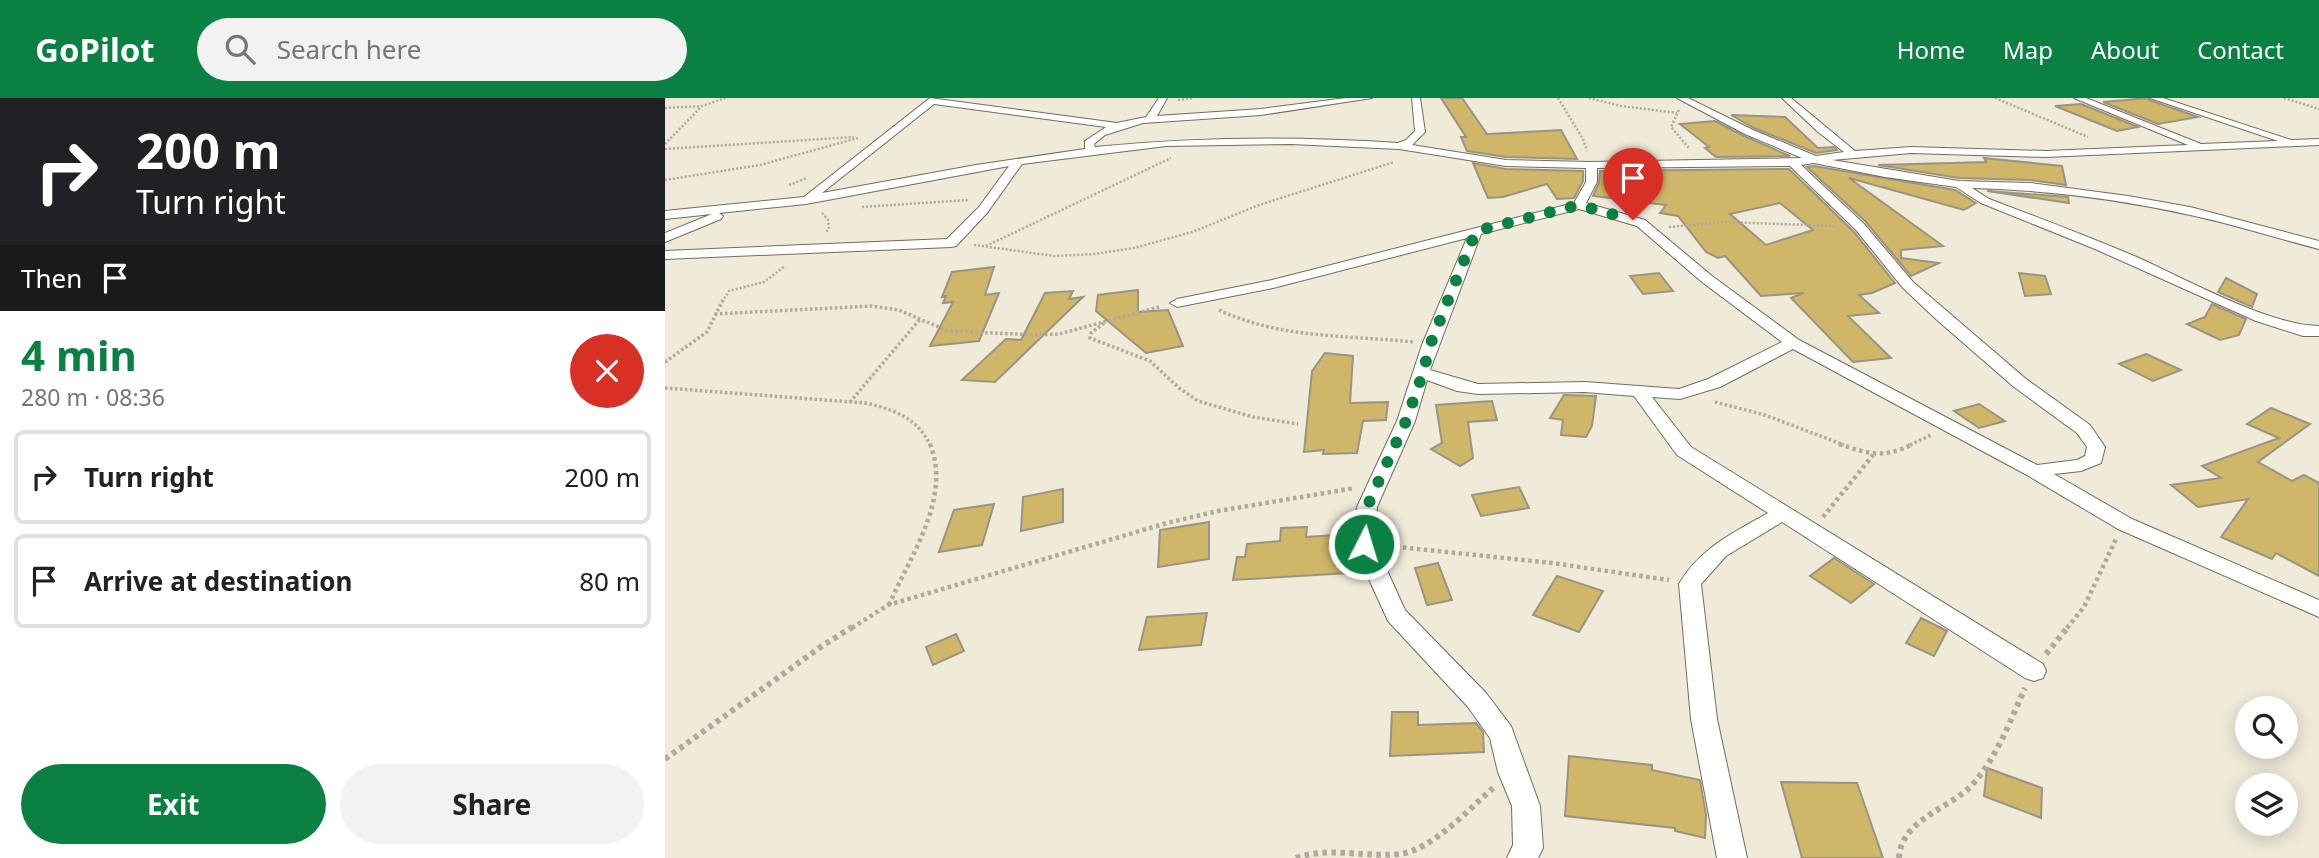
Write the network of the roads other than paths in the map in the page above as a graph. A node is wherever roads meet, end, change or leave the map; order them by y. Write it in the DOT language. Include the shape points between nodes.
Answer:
graph roads {
  1 [pos="1163,98"];
  2 [pos="1368,98"];
  3 [pos="1416,98"];
  4 [pos="1786,98"];
  5 [pos="2078,98"];
  6 [pos="2172,98"];
  7 [pos="935,99"];
  8 [pos="1682,99"];
  9 [pos="2157,99"];
  10 [pos="2208,101"];
  11 [pos="1295,102"];
  12 [pos="2185,107"];
  13 [pos="1150,120"];
  14 [pos="1117,126"];
  15 [pos="2319,142"];
  16 [pos="1165,143"];
  17 [pos="2295,144"];
  18 [pos="1399,146"];
  19 [pos="2204,147"];
  20 [pos="1090,150"];
  21 [pos="1853,154"];
  22 [pos="1815,160"];
  23 [pos="1018,162"];
  24 [pos="1793,163"];
  25 [pos="1591,165"];
  26 [pos="1959,184"];
  27 [pos="806,200"];
  28 [pos="1579,205"];
  29 [pos="738,208"];
  30 [pos="665,215"];
  31 [pos="1476,231"];
  32 [pos="665,238"];
  33 [pos="2319,245"];
  34 [pos="665,255"];
  35 [pos="1177,303"];
  36 [pos="2319,331"];
  37 [pos="1793,343"];
  38 [pos="1423,373"];
  39 [pos="1641,393"];
  40 [pos="2034,471"];
  41 [pos="1784,512"];
  42 [pos="2319,609"];
  43 [pos="2034,671"];
  44 [pos="1529,855"];
  45 [pos="1732,858"];
  1 -- 13 [label="street"];
  2 -- 11 [label="street"];
  3 -- 18 [label="street" via="1420,132"];
  4 -- 21 [label="street"];
  5 -- 19 [label="street"];
  6 -- 9 [label="street"];
  7 -- 14 [label="street"];
  7 -- 27 [label="street"];
  8 -- 22 [label="street"];
  9 -- 12 [label="street"];
  10 -- 12 [label="street"];
  11 -- 13 [label="street" via="1261,112"];
  12 -- 17 [label="street"];
  13 -- 14 [label="street"];
  14 -- 16 [label="street"];
  14 -- 20 [label="street" via="1091,140"];
  15 -- 17 [label="street"];
  16 -- 18 [label="street" via="1291,141"];
  16 -- 20 [label="street"];
  17 -- 19 [label="street"];
  18 -- 25 [label="street" via="1506,163"];
  19 -- 21 [label="street" via="2046,154 1923,150"];
  20 -- 23 [label="street"];
  21 -- 22 [label="street"];
  22 -- 24 [label="street"];
  22 -- 26 [label="street"];
  23 -- 27 [label="street"];
  23 -- 34 [label="street" via="951,243"];
  24 -- 25 [label="street"];
  24 -- 40 [label="street" via="1860,227 1942,317 2020,383 2084,429 2096,447 2094,459 2081,465"];
  25 -- 28 [label="street" via="1592,188"];
  26 -- 33 [label="street" via="2030,186 2128,200 2201,213"];
  26 -- 36 [label="street" via="1985,201 2261,318"];
  27 -- 29 [label="street"];
  28 -- 31 [label="street"];
  28 -- 37 [label="street" via="1648,228"];
  29 -- 30 [label="street"];
  29 -- 32 [label="street"];
  31 -- 35 [label="street" via="1273,284"];
  31 -- 38 [label="street"];
  37 -- 39 [label="street" via="1714,383 1680,394"];
  37 -- 40 [label="street"];
  38 -- 39 [label="street" via="1470,388 1585,387"];
  38 -- 44 [label="street" via="1367,507 1364,544 1396,615 1502,734 1526,806"];
  39 -- 41 [label="street" via="1684,451"];
  40 -- 42 [label="street" via="2125,524"];
  41 -- 43 [label="street"];
  41 -- 45 [label="street" via="1710,557 1691,584 1704,719"];
}
